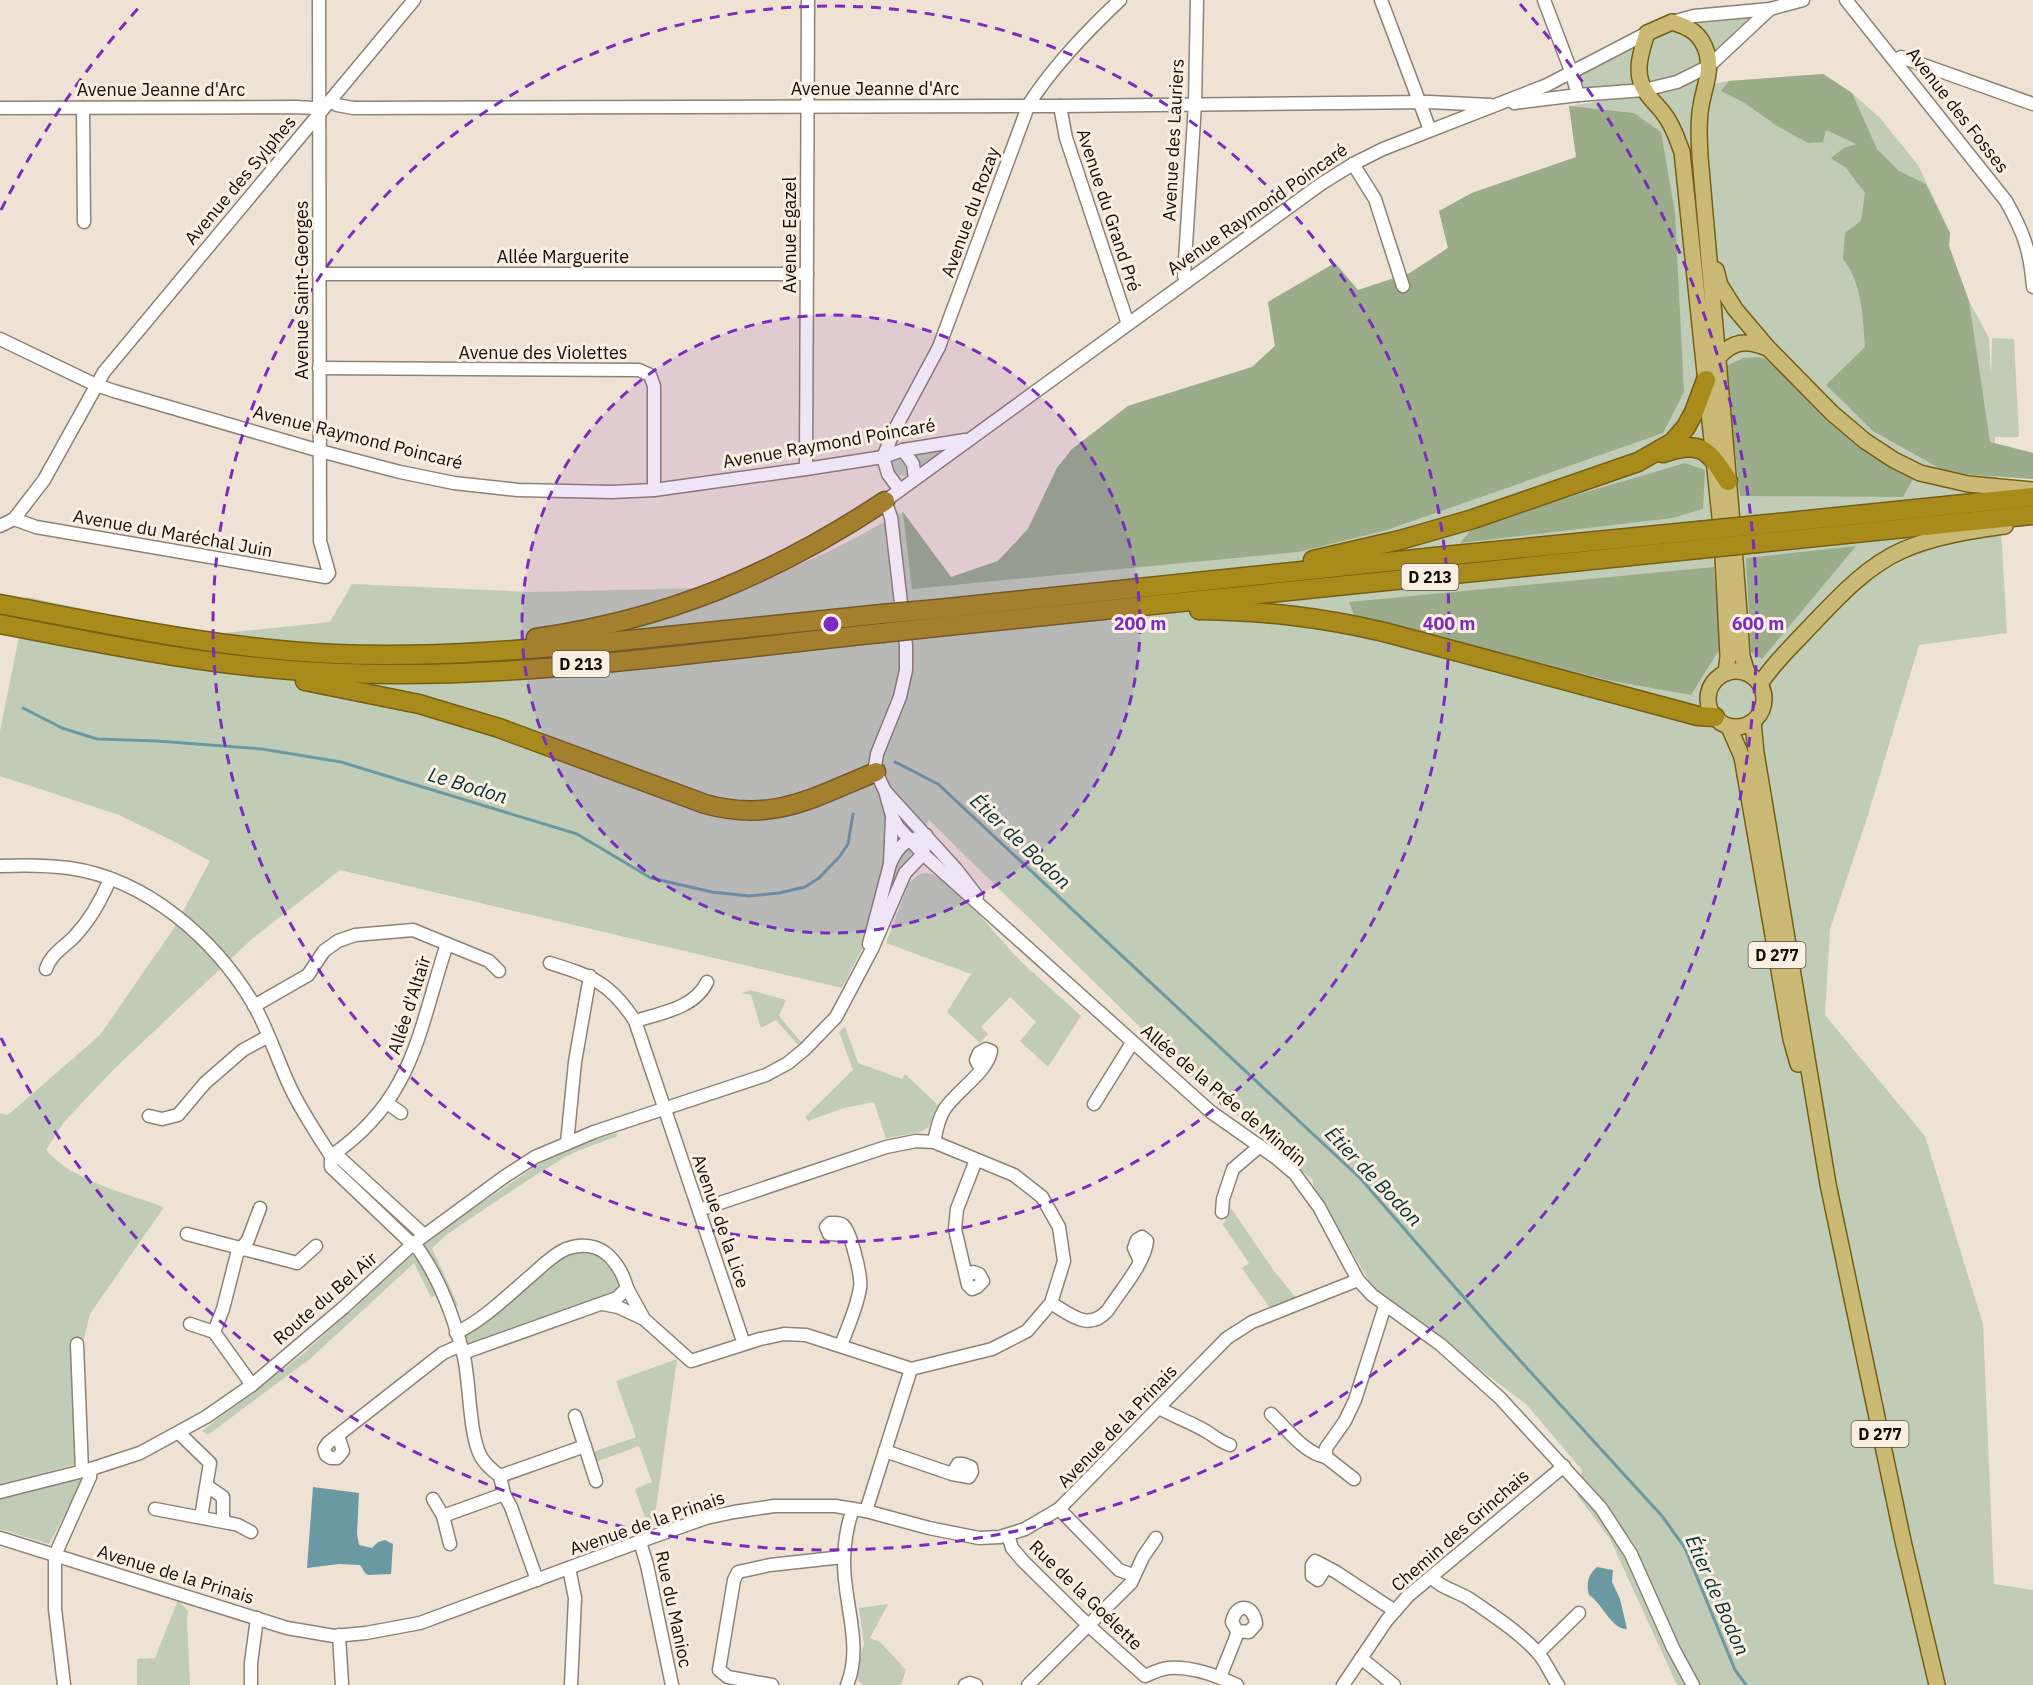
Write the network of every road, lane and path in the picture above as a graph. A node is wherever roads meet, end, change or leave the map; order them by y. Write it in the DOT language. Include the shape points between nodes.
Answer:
graph roads {
  1 [pos="319,0"];
  2 [pos="414,0"];
  3 [pos="808,0"];
  4 [pos="1120,0"];
  5 [pos="1197,0"];
  6 [pos="1381,0"];
  7 [pos="1544,0"];
  8 [pos="1803,0"];
  9 [pos="1846,0"];
  10 [pos="1770,9"];
  11 [pos="1671,22"];
  12 [pos="1647,33"];
  13 [pos="1896,61"];
  14 [pos="1709,66"];
  15 [pos="1571,71"];
  16 [pos="1644,90"];
  17 [pos="1578,95"];
  18 [pos="331,100"];
  19 [pos="1420,103"];
  20 [pos="1029,104"];
  21 [pos="1195,104"];
  22 [pos="2033,104"];
  23 [pos="1060,105"];
  24 [pos="1496,105"];
  25 [pos="807,106"];
  26 [pos="0,108"];
  27 [pos="83,108"];
  28 [pos="319,113"];
  29 [pos="1430,130"];
  30 [pos="1353,164"];
  31 [pos="1705,219"];
  32 [pos="84,222"];
  33 [pos="320,274"];
  34 [pos="807,274"];
  35 [pos="1186,282"];
  36 [pos="1403,286"];
  37 [pos="2033,287"];
  38 [pos="1128,324"];
  39 [pos="0,339"];
  40 [pos="1768,348"];
  41 [pos="1717,359"];
  42 [pos="319,368"];
  43 [pos="1706,380"];
  44 [pos="96,385"];
  45 [pos="969,439"];
  46 [pos="903,450"];
  47 [pos="320,451"];
  48 [pos="883,457"];
  49 [pos="1713,457"];
  50 [pos="1638,462"];
  51 [pos="806,469"];
  52 [pos="915,478"];
  53 [pos="1728,481"];
  54 [pos="654,490"];
  55 [pos="2033,490"];
  56 [pos="892,495"];
  57 [pos="2033,497"];
  58 [pos="2033,517"];
  59 [pos="15,519"];
  60 [pos="0,526"];
  61 [pos="1699,540"];
  62 [pos="1258,576"];
  63 [pos="326,577"];
  64 [pos="0,603"];
  65 [pos="1162,604"];
  66 [pos="938,618"];
  67 [pos="882,623"];
  68 [pos="0,624"];
  69 [pos="495,652"];
  70 [pos="279,669"];
  71 [pos="1726,673"];
  72 [pos="1747,673"];
  73 [pos="1760,684"];
  74 [pos="1722,722"];
  75 [pos="1753,722"];
  76 [pos="876,772"];
  77 [pos="885,791"];
  78 [pos="892,816"];
  79 [pos="926,835"];
  80 [pos="909,840"];
  81 [pos="923,854"];
  82 [pos="890,864"];
  83 [pos="0,866"];
  84 [pos="110,879"];
  85 [pos="991,914"];
  86 [pos="447,944"];
  87 [pos="866,961"];
  88 [pos="550,963"];
  89 [pos="46,969"];
  90 [pos="499,970"];
  91 [pos="590,976"];
  92 [pos="707,982"];
  93 [pos="254,1006"];
  94 [pos="635,1021"];
  95 [pos="267,1037"];
  96 [pos="1132,1043"];
  97 [pos="981,1069"];
  98 [pos="387,1102"];
  99 [pos="1094,1104"];
  100 [pos="664,1109"];
  101 [pos="401,1113"];
  102 [pos="149,1116"];
  103 [pos="934,1142"];
  104 [pos="567,1143"];
  105 [pos="1260,1146"];
  106 [pos="331,1156"];
  107 [pos="976,1160"];
  108 [pos="1828,1184"];
  109 [pos="261,1208"];
  110 [pos="699,1210"];
  111 [pos="1222,1212"];
  112 [pos="188,1234"];
  113 [pos="848,1235"];
  114 [pos="417,1241"];
  115 [pos="316,1246"];
  116 [pos="242,1248"];
  117 [pos="1140,1261"];
  118 [pos="966,1275"];
  119 [pos="1358,1280"];
  120 [pos="627,1288"];
  121 [pos="1052,1303"];
  122 [pos="603,1304"];
  123 [pos="1385,1306"];
  124 [pos="644,1319"];
  125 [pos="190,1324"];
  126 [pos="214,1332"];
  127 [pos="456,1333"];
  128 [pos="77,1344"];
  129 [pos="744,1344"];
  130 [pos="841,1346"];
  131 [pos="461,1350"];
  132 [pos="910,1369"];
  133 [pos="252,1385"];
  134 [pos="1159,1408"];
  135 [pos="1271,1414"];
  136 [pos="575,1416"];
  137 [pos="179,1433"];
  138 [pos="338,1436"];
  139 [pos="1230,1445"];
  140 [pos="585,1446"];
  141 [pos="885,1451"];
  142 [pos="1326,1457"];
  143 [pos="1564,1466"];
  144 [pos="87,1470"];
  145 [pos="952,1474"];
  146 [pos="500,1476"];
  147 [pos="1354,1479"];
  148 [pos="596,1481"];
  149 [pos="207,1486"];
  150 [pos="0,1492"];
  151 [pos="504,1494"];
  152 [pos="433,1499"];
  153 [pos="155,1509"];
  154 [pos="853,1509"];
  155 [pos="1059,1509"];
  156 [pos="866,1511"];
  157 [pos="443,1515"];
  158 [pos="201,1517"];
  159 [pos="223,1521"];
  160 [pos="251,1532"];
  161 [pos="1008,1535"];
  162 [pos="0,1538"];
  163 [pos="1156,1538"];
  164 [pos="640,1542"];
  165 [pos="450,1544"];
  166 [pos="55,1555"];
  167 [pos="843,1557"];
  168 [pos="1326,1567"];
  169 [pos="570,1568"];
  170 [pos="1133,1575"];
  171 [pos="1431,1577"];
  172 [pos="537,1580"];
  173 [pos="1395,1611"];
  174 [pos="1579,1612"];
  175 [pos="257,1618"];
  176 [pos="1088,1625"];
  177 [pos="1237,1631"];
  178 [pos="339,1635"];
  179 [pos="1538,1653"];
  180 [pos="1361,1658"];
  181 [pos="1229,1682"];
  182 [pos="1937,1684"];
  183 [pos="64,1685"];
  184 [pos="251,1685"];
  185 [pos="342,1685"];
  186 [pos="571,1685"];
  187 [pos="672,1685"];
  188 [pos="772,1685"];
  189 [pos="848,1685"];
  190 [pos="965,1685"];
  191 [pos="976,1685"];
  192 [pos="1028,1685"];
  193 [pos="1343,1685"];
  194 [pos="1394,1685"];
  195 [pos="1558,1685"];
  196 [pos="1693,1685"];
  1 -- 28 [label="street, Avenue Saint-Georges"];
  2 -- 18 [label="street, Avenue des Sylphes"];
  3 -- 25 [label="street, Avenue Egazel"];
  4 -- 20 [label="street, Avenue du Rozay" via="1088,31"];
  5 -- 21 [label="street, Avenue des Lauriers"];
  6 -- 19 [label="street"];
  7 -- 15 [label="street"];
  8 -- 10 [label="street, Avenue Raymond Poincaré"];
  9 -- 13 [label="street, Avenue des Fosses"];
  10 -- 11 [label="street, Avenue Raymond Poincaré"];
  10 -- 14 [label="street, Avenue Raymond Poincaré"];
  11 -- 12 [label="main road, Avenue Raymond Poincaré"];
  11 -- 14 [label="main road" via="1700,36"];
  12 -- 15 [label="street, Avenue Raymond Poincaré"];
  12 -- 16 [label="main road" via="1638,72"];
  13 -- 22 [label="street" via="1901,57"];
  13 -- 37 [label="street, Avenue des Fosses" via="2006,201 2023,231"];
  14 -- 16 [label="street, Avenue Raymond Poincaré" via="1677,82"];
  14 -- 31 [label="main road" via="1700,107"];
  15 -- 17 [label="street"];
  15 -- 24 [label="street, Avenue Raymond Poincaré"];
  16 -- 17 [label="street, Avenue Raymond Poincaré"];
  16 -- 43 [label="main road" via="1665,115 1682,152"];
  17 -- 24 [label="street, Avenue Raymond Poincaré"];
  18 -- 25 [label="street, Avenue Jeanne d'Arc" via="353,108"];
  18 -- 28 [label="street, Avenue des Sylphes"];
  19 -- 21 [label="street, Avenue Jeanne d'Arc"];
  19 -- 24 [label="street, Avenue Jeanne d'Arc"];
  19 -- 29 [label="street"];
  20 -- 23 [label="street, Avenue Jeanne d'Arc"];
  20 -- 25 [label="street, Avenue Jeanne d'Arc"];
  20 -- 48 [label="street, Avenue du Rozay" via="939,347"];
  21 -- 23 [label="street, Avenue Jeanne d'Arc"];
  21 -- 35 [label="street, Avenue des Lauriers"];
  23 -- 38 [label="street, Avenue du Grand Pré" via="1066,138"];
  24 -- 29 [label="street, Avenue Raymond Poincaré"];
  25 -- 34 [label="street, Avenue Egazel"];
  26 -- 27 [label="street, Avenue Jeanne d'Arc"];
  27 -- 28 [label="street, Avenue Jeanne d'Arc" via="295,107 314,108"];
  27 -- 32 [label="street"];
  28 -- 33 [label="street, Avenue Saint-Georges"];
  28 -- 44 [label="street, Avenue des Sylphes"];
  29 -- 30 [label="street, Avenue Raymond Poincaré"];
  30 -- 35 [label="street, Avenue Raymond Poincaré"];
  30 -- 36 [label="street" via="1375,199"];
  31 -- 40 [label="main road" via="1720,285"];
  31 -- 41 [label="main road"];
  33 -- 34 [label="street, Allée Marguerite"];
  33 -- 42 [label="street, Avenue Saint-Georges"];
  34 -- 51 [label="street, Avenue Egazel"];
  35 -- 38 [label="street, Avenue Raymond Poincaré"];
  38 -- 45 [label="street, Avenue Raymond Poincaré"];
  39 -- 44 [label="street, Avenue Raymond Poincaré"];
  40 -- 41 [label="main road" via="1744,343"];
  40 -- 55 [label="main road" via="1832,413 1894,460 1949,481"];
  41 -- 43 [label="main road"];
  41 -- 53 [label="main road"];
  42 -- 47 [label="street, Avenue Saint-Georges"];
  42 -- 54 [label="street, Avenue des Violettes" via="639,370 650,375 654,386"];
  43 -- 49 [label="main road"];
  43 -- 50 [label="highway" via="1694,412 1674,442"];
  44 -- 47 [label="street, Avenue Raymond Poincaré"];
  44 -- 59 [label="street, Avenue des Sylphes" via="44,480"];
  45 -- 46 [label="street, Avenue Raymond Poincaré"];
  45 -- 52 [label="street, Avenue Raymond Poincaré"];
  46 -- 48 [label="street, Avenue Raymond Poincaré"];
  46 -- 52 [label="street" via="913,464"];
  47 -- 54 [label="street, Avenue Raymond Poincaré" via="453,483 518,490"];
  47 -- 63 [label="street, Avenue Saint-Georges" via="320,541 329,573"];
  48 -- 51 [label="street, Avenue Raymond Poincaré"];
  48 -- 56 [label="street"];
  49 -- 50 [label="highway" via="1698,448 1689,448"];
  49 -- 53 [label="highway"];
  49 -- 71 [label="main road" via="1722,536"];
  50 -- 62 [label="highway" via="1430,532 1310,561 1275,565"];
  51 -- 54 [label="street, Avenue Raymond Poincaré"];
  52 -- 56 [label="street, Avenue Raymond Poincaré"];
  53 -- 72 [label="main road" via="1742,656"];
  56 -- 69 [label="highway" via="807,549 726,588 601,626 516,641"];
  56 -- 76 [label="street" via="906,670 900,697 877,754"];
  57 -- 61 [label="highway, D 213, bridge" via="1758,525"];
  58 -- 61 [label="highway, D 213, bridge" via="1758,543"];
  58 -- 73 [label="main road" via="2021,524 1930,541 1885,559 1836,599 1771,667"];
  59 -- 60 [label="street"];
  59 -- 63 [label="street, Avenue du Maréchal Juin" via="36,527"];
  61 -- 62 [label="highway, D 213"];
  61 -- 65 [label="highway, D 213"];
  62 -- 66 [label="highway, D 213"];
  64 -- 69 [label="highway, D 213" via="174,636 290,651"];
  65 -- 66 [label="highway, D 213"];
  65 -- 74 [label="highway" via="1176,610 1293,614 1333,620"];
  66 -- 67 [label="highway, D 213, bridge"];
  67 -- 69 [label="highway, D 213"];
  67 -- 70 [label="highway, D 213" via="532,668 388,674"];
  68 -- 70 [label="highway, D 213" via="160,654"];
  70 -- 76 [label="highway" via="294,679 418,704 500,728 729,810 783,808"];
  71 -- 72 [label="main road"];
  71 -- 74 [label="main road" via="1709,692 1710,710"];
  72 -- 73 [label="main road"];
  73 -- 75 [label="main road" via="1764,700"];
  74 -- 75 [label="main road" via="1746,726"];
  74 -- 108 [label="main road, D 277" via="1742,757 1791,1039"];
  75 -- 108 [label="main road, D 277"];
  76 -- 77 [label="street"];
  77 -- 78 [label="street"];
  77 -- 79 [label="street"];
  78 -- 80 [label="street"];
  78 -- 82 [label="street"];
  79 -- 80 [label="street"];
  79 -- 81 [label="street"];
  79 -- 85 [label="street"];
  80 -- 81 [label="street"];
  80 -- 82 [label="street" via="897,849"];
  81 -- 85 [label="street"];
  81 -- 87 [label="street" via="905,873"];
  82 -- 87 [label="street"];
  83 -- 84 [label="street" via="68,868"];
  84 -- 89 [label="street" via="92,915 74,938 50,958"];
  84 -- 93 [label="street" via="154,901 199,935"];
  85 -- 96 [label="street, Allée de la Prée de Mindin"];
  86 -- 90 [label="street" via="489,961"];
  86 -- 93 [label="street" via="413,930 355,935 324,951 308,975"];
  86 -- 98 [label="street, Allée d'Altaïr" via="412,1059"];
  87 -- 100 [label="street, Route du Bel Air" via="836,1017 788,1063 766,1075"];
  88 -- 91 [label="street, Avenue de la Lice"];
  91 -- 94 [label="street, Avenue de la Lice" via="612,991"];
  91 -- 104 [label="street" via="575,1062"];
  92 -- 94 [label="street" via="690,1002"];
  93 -- 95 [label="street"];
  94 -- 100 [label="street, Avenue de la Lice"];
  95 -- 102 [label="street" via="243,1050 205,1083 178,1115 162,1119"];
  95 -- 106 [label="street" via="292,1092"];
  96 -- 99 [label="street"];
  96 -- 105 [label="street, Allée de la Prée de Mindin" via="1211,1112"];
  97 -- 103 [label="street" via="944,1110"];
  98 -- 101 [label="street"];
  98 -- 106 [label="street, Allée d'Altaïr" via="352,1141"];
  100 -- 104 [label="street, Route du Bel Air"];
  100 -- 110 [label="street, Avenue de la Lice"];
  103 -- 107 [label="street"];
  103 -- 110 [label="street" via="886,1147"];
  104 -- 114 [label="street, Route du Bel Air" via="522,1165"];
  105 -- 111 [label="street" via="1233,1169"];
  105 -- 119 [label="street, Allée de la Prée de Mindin" via="1295,1174 1306,1189"];
  106 -- 114 [label="street" via="340,1158"];
  107 -- 118 [label="street" via="957,1209 954,1229"];
  107 -- 121 [label="street" via="1014,1175 1042,1197 1059,1227 1064,1261"];
  108 -- 182 [label="main road, D 277"];
  109 -- 116 [label="street"];
  110 -- 129 [label="street, Avenue de la Lice"];
  112 -- 116 [label="street"];
  113 -- 130 [label="street" via="860,1286"];
  114 -- 127 [label="street"];
  114 -- 133 [label="street, Route du Bel Air"];
  115 -- 116 [label="street" via="297,1263"];
  116 -- 126 [label="street"];
  117 -- 121 [label="street" via="1108,1310 1095,1321 1087,1322"];
  119 -- 123 [label="street, Allée de la Prée de Mindin"];
  119 -- 134 [label="street, Avenue de la Prinais" via="1252,1322 1227,1338"];
  120 -- 122 [label="street"];
  120 -- 124 [label="street"];
  120 -- 127 [label="street" via="615,1261 602,1249 582,1245 566,1248 474,1324"];
  121 -- 132 [label="street" via="1027,1331 1001,1346"];
  122 -- 124 [label="street"];
  122 -- 131 [label="street"];
  123 -- 142 [label="street" via="1355,1400 1326,1448"];
  123 -- 143 [label="street, Allée de la Prée de Mindin" via="1441,1346 1500,1398"];
  124 -- 129 [label="street" via="691,1361"];
  125 -- 126 [label="street"];
  126 -- 133 [label="street"];
  127 -- 131 [label="street"];
  128 -- 144 [label="street"];
  129 -- 130 [label="street" via="784,1334 806,1335"];
  130 -- 132 [label="street"];
  131 -- 138 [label="street" via="443,1353"];
  131 -- 146 [label="street" via="476,1443 489,1468"];
  132 -- 141 [label="street"];
  133 -- 137 [label="street, Route du Bel Air"];
  134 -- 139 [label="street"];
  134 -- 155 [label="street, Avenue de la Prinais"];
  135 -- 142 [label="street" via="1305,1447"];
  136 -- 140 [label="street"];
  137 -- 144 [label="street, Route du Bel Air" via="140,1453"];
  137 -- 149 [label="street" via="210,1463"];
  140 -- 146 [label="street"];
  140 -- 148 [label="street"];
  141 -- 145 [label="street"];
  141 -- 156 [label="street"];
  142 -- 147 [label="street"];
  143 -- 171 [label="street, Chemin des Grinchais"];
  143 -- 196 [label="street, Allée de la Prée de Mindin" via="1601,1508 1626,1546"];
  144 -- 150 [label="street, Route du Bel Air"];
  144 -- 166 [label="street" via="90,1477"];
  146 -- 151 [label="street"];
  149 -- 158 [label="street"];
  149 -- 159 [label="street" via="223,1497"];
  151 -- 157 [label="street"];
  151 -- 172 [label="street"];
  152 -- 157 [label="street"];
  153 -- 158 [label="street"];
  154 -- 156 [label="street, Avenue de la Prinais"];
  154 -- 164 [label="street, Avenue de la Prinais" via="803,1505 734,1512"];
  154 -- 167 [label="street"];
  155 -- 161 [label="street, Avenue de la Prinais"];
  155 -- 170 [label="street" via="1119,1570"];
  156 -- 161 [label="street, Avenue de la Prinais" via="979,1538"];
  157 -- 165 [label="street"];
  158 -- 159 [label="street"];
  159 -- 160 [label="street"];
  161 -- 176 [label="street, Rue de la Goélette" via="1012,1548 1023,1561"];
  162 -- 166 [label="street, Avenue de la Prinais"];
  163 -- 170 [label="street"];
  164 -- 169 [label="street, Avenue de la Prinais"];
  164 -- 187 [label="street, Rue du Manioc"];
  166 -- 175 [label="street, Avenue de la Prinais"];
  166 -- 183 [label="street" via="55,1609"];
  167 -- 188 [label="street" via="738,1572 719,1670 728,1677"];
  167 -- 189 [label="street" via="855,1654"];
  168 -- 173 [label="street"];
  169 -- 172 [label="street, Avenue de la Prinais"];
  169 -- 186 [label="street" via="575,1598"];
  170 -- 176 [label="street" via="1131,1583"];
  171 -- 173 [label="street, Chemin des Grinchais"];
  171 -- 179 [label="street" via="1491,1613"];
  172 -- 178 [label="street, Avenue de la Prinais" via="420,1623"];
  173 -- 180 [label="street, Chemin des Grinchais"];
  174 -- 179 [label="street"];
  175 -- 178 [label="street, Avenue de la Prinais" via="286,1628"];
  175 -- 184 [label="street"];
  176 -- 181 [label="street, Rue de la Goélette" via="1145,1676 1168,1668"];
  176 -- 192 [label="street"];
  177 -- 181 [label="street"];
  178 -- 185 [label="street"];
  179 -- 195 [label="street"];
  180 -- 193 [label="street, Chemin des Grinchais"];
  180 -- 194 [label="street"];
  190 -- 191 [label="street"];
}
